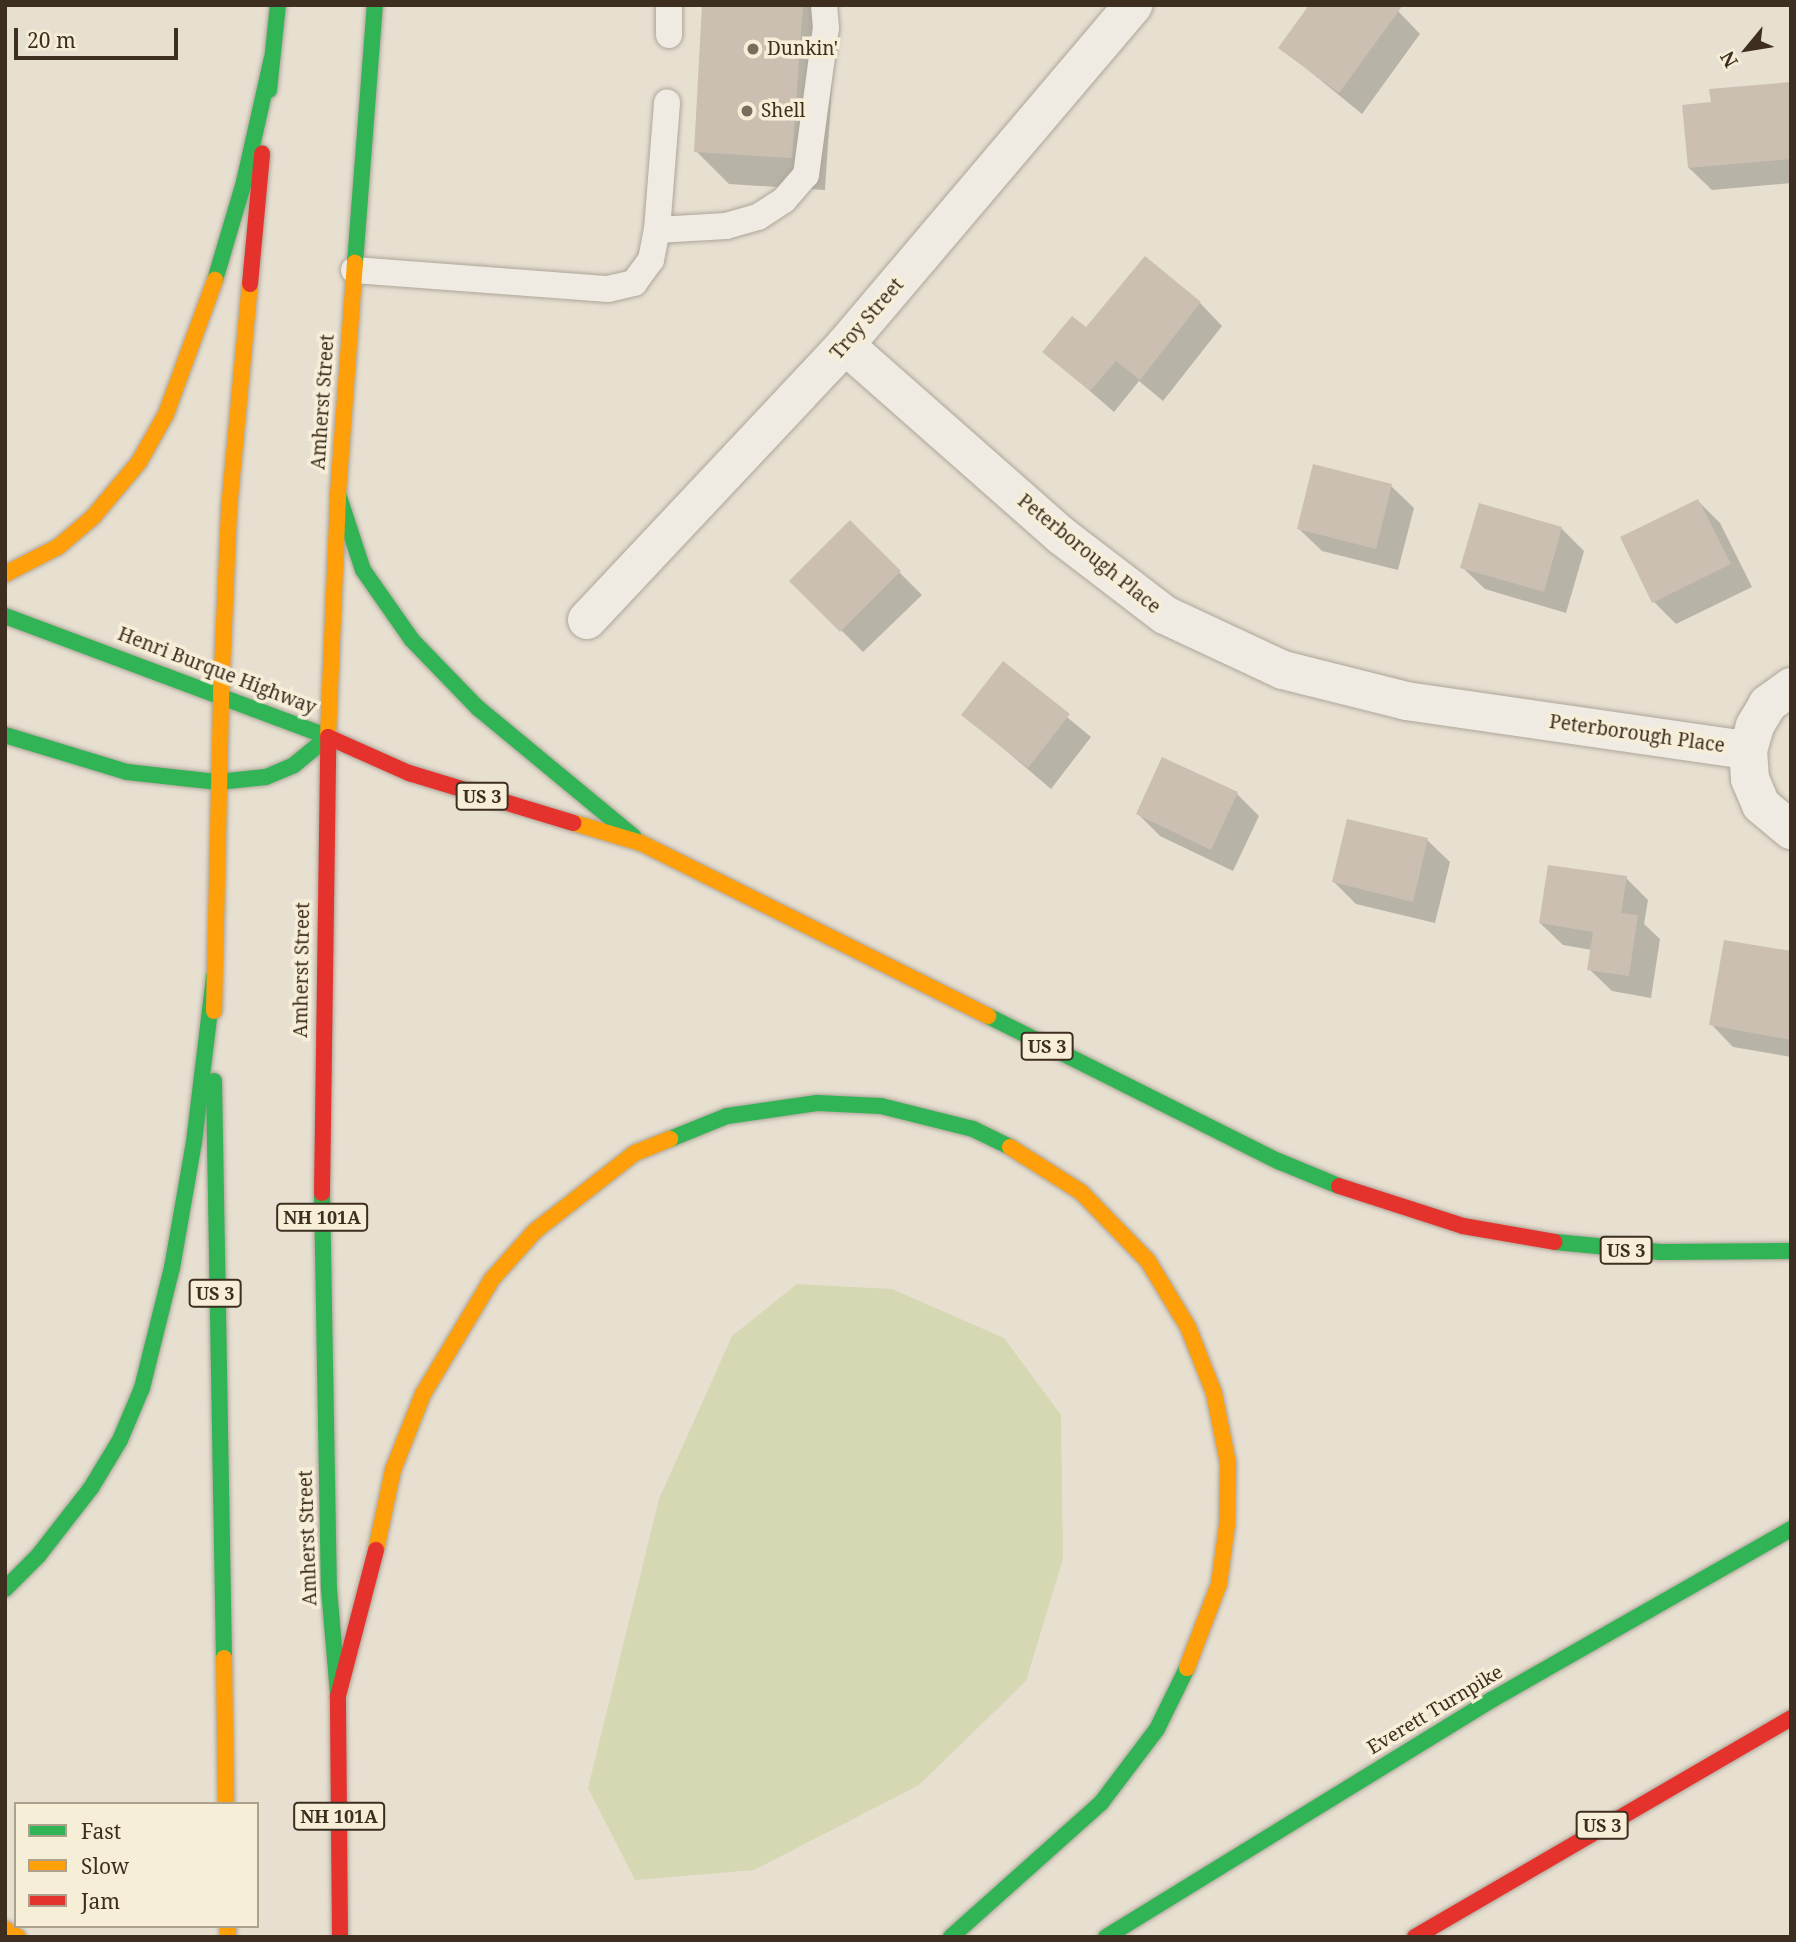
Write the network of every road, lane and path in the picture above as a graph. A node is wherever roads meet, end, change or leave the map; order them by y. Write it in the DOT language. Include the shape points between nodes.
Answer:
graph roads {
  1 [pos="278,5"];
  2 [pos="375,5"];
  3 [pos="669,5"];
  4 [pos="824,5"];
  5 [pos="1133,5"];
  6 [pos="669,35"];
  7 [pos="272,58"];
  8 [pos="667,102"];
  9 [pos="657,230"];
  10 [pos="354,271"];
  11 [pos="845,345"];
  12 [pos="338,494"];
  13 [pos="5,574"];
  14 [pos="5,616"];
  15 [pos="587,620"];
  16 [pos="1791,687"];
  17 [pos="221,694"];
  18 [pos="5,735"];
  19 [pos="328,737"];
  20 [pos="1748,750"];
  21 [pos="218,782"];
  22 [pos="1791,830"];
  23 [pos="641,843"];
  24 [pos="214,977"];
  25 [pos="1791,1251"];
  26 [pos="1791,1529"];
  27 [pos="5,1589"];
  28 [pos="338,1696"];
  29 [pos="1791,1718"];
  30 [pos="226,1802"];
  31 [pos="5,1929"];
  32 [pos="18,1937"];
  33 [pos="340,1937"];
  34 [pos="951,1937"];
  35 [pos="1106,1937"];
  36 [pos="1415,1937"];
  1 -- 7 [label="main road"];
  2 -- 10 [label="main road, Amherst Street / NH 101A"];
  3 -- 6 [label="lane"];
  4 -- 9 [label="lane" via="826,28 806,175 784,200 758,217 726,226"];
  5 -- 11 [label="street, Troy Street"];
  7 -- 13 [label="main road" via="244,182 206,311 166,414 139,462 93,517 58,547"];
  7 -- 17 [label="main road" via="235,431"];
  8 -- 9 [label="lane"];
  9 -- 10 [label="lane" via="651,260 634,283 608,289"];
  10 -- 12 [label="main road, Amherst Street / NH 101A"];
  11 -- 15 [label="street, Troy Street"];
  11 -- 20 [label="street, Peterborough Place" via="1063,537 1165,615 1283,670 1406,701"];
  12 -- 19 [label="main road, Amherst Street / NH 101A"];
  12 -- 23 [label="main road" via="363,570 412,640 478,708"];
  14 -- 17 [label="main road, Henri Burque Highway / US 3"];
  16 -- 20 [label="street, Peterborough Place" via="1768,704"];
  17 -- 19 [label="main road, Henri Burque Highway / US 3"];
  17 -- 21 [label="main road"];
  18 -- 21 [label="main road, Henri Burque Highway" via="127,772"];
  19 -- 21 [label="main road, Henri Burque Highway" via="300,761 266,777"];
  19 -- 23 [label="main road, US 3" via="409,773"];
  19 -- 28 [label="main road, Amherst Street / NH 101A" via="322,1184 329,1589"];
  20 -- 22 [label="street, Peterborough Place" via="1750,779 1761,805"];
  21 -- 24 [label="main road, US 3"];
  23 -- 25 [label="main road, US 3" via="1278,1161 1371,1199 1463,1227 1563,1243 1661,1252"];
  24 -- 27 [label="main road" via="174,1256 142,1388 120,1440 85,1496"];
  24 -- 30 [label="main road, US 3" via="216,1366"];
  26 -- 35 [label="main road, Everett Turnpike" via="1493,1699"];
  28 -- 33 [label="main road, Amherst Street / NH 101A"];
  28 -- 34 [label="main road" via="363,1608 393,1469 418,1406 492,1279 558,1210 609,1170 662,1139 757,1108 817,1103 881,1106 973,1129 1028,1156 1081,1192 1148,1261 1203,1358 1223,1430 1229,1495 1224,1555 1210,1614 1157,1729 1101,1803"];
  29 -- 36 [label="main road, US 3"];
  31 -- 32 [label="main road"];
}
